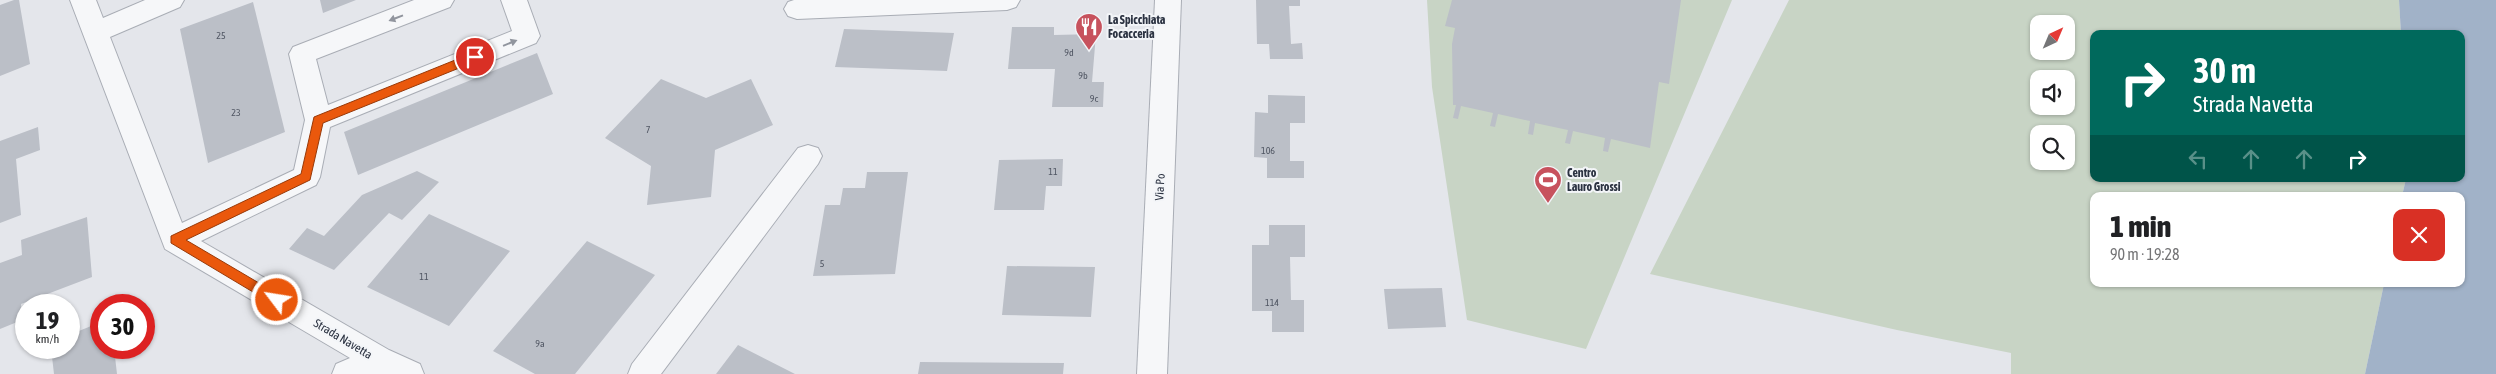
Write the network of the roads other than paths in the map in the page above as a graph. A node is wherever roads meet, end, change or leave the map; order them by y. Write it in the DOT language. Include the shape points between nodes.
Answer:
graph roads {
  1 [pos="83,0"];
  2 [pos="171,0"];
  3 [pos="441,0"];
  4 [pos="514,0"];
  5 [pos="1007,0"];
  6 [pos="1168,0"];
  7 [pos="797,9"];
  8 [pos="95,32"];
  9 [pos="318,120"];
  10 [pos="808,156"];
  11 [pos="175,240"];
  12 [pos="379,360"];
  13 [pos="347,374"];
  14 [pos="409,374"];
  15 [pos="643,374"];
  16 [pos="1152,374"];
  1 -- 8 [label="street"];
  2 -- 8 [label="street"];
  3 -- 9 [label="street, one-way" via="302,54"];
  9 -- 4 [label="street, one-way" via="527,36"];
  5 -- 7 [label="street"];
  6 -- 16 [label="street, Via Po"];
  8 -- 11 [label="street"];
  9 -- 11 [label="street" via="306,176"];
  10 -- 15 [label="street"];
  11 -- 12 [label="street, Strada Navetta"];
  12 -- 13 [label="street"];
  12 -- 14 [label="street, Strada Navetta"];
}
